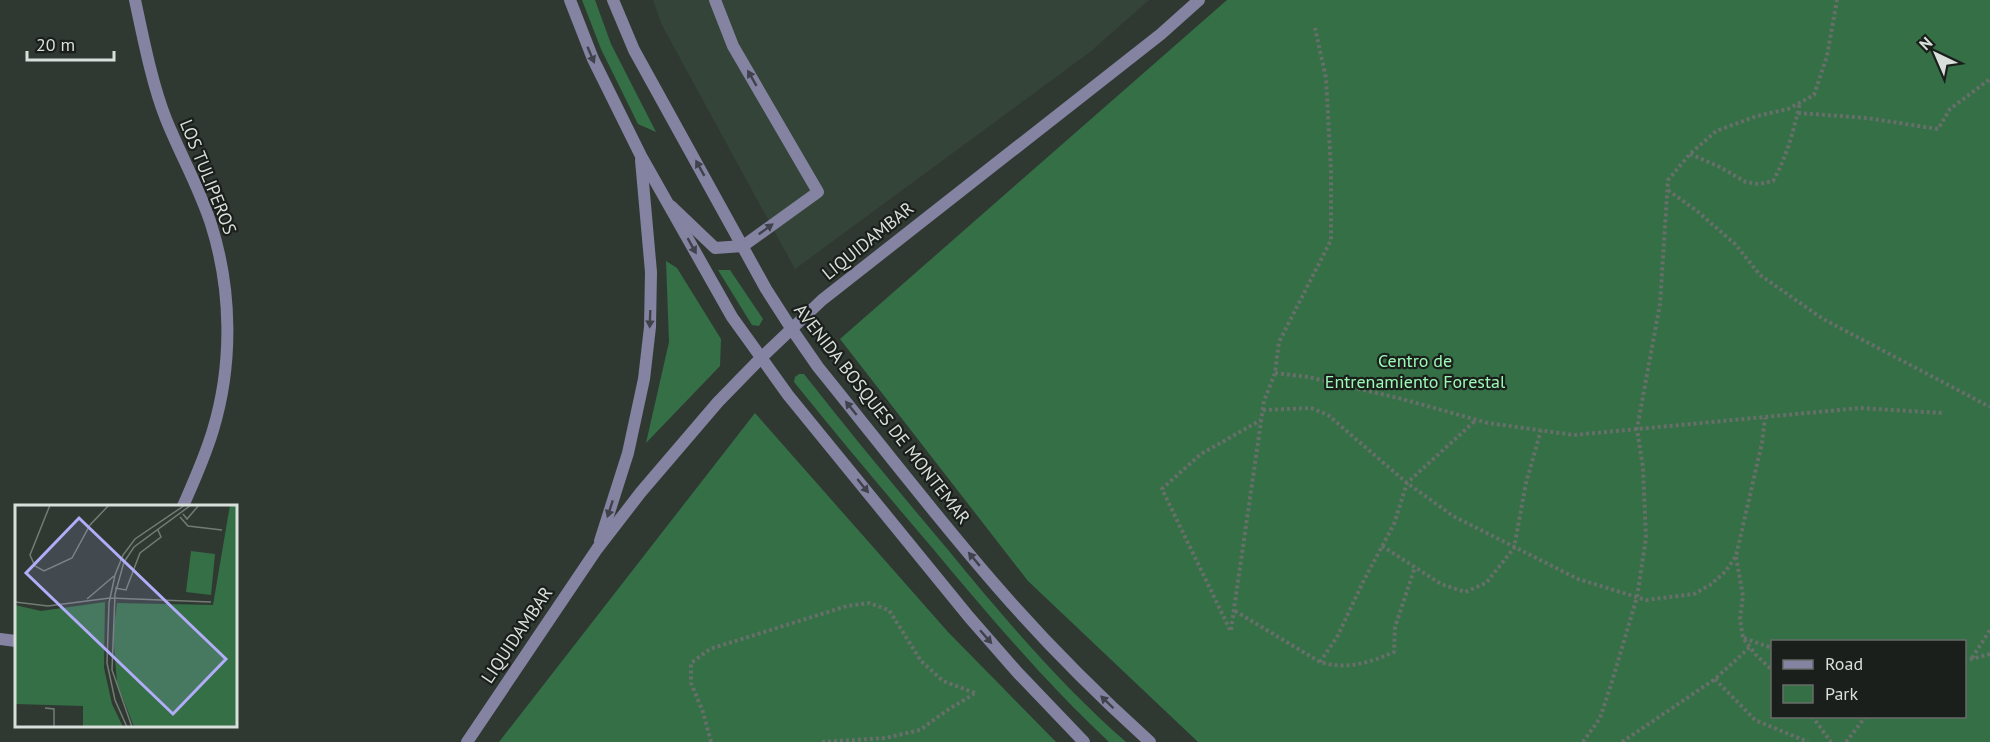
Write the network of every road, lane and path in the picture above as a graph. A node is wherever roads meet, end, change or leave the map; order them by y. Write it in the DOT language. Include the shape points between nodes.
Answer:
graph roads {
  1 [pos="135,0"];
  2 [pos="570,0"];
  3 [pos="613,0"];
  4 [pos="715,0"];
  5 [pos="1199,0"];
  6 [pos="1837,0"];
  7 [pos="1315,28"];
  8 [pos="1990,79"];
  9 [pos="1800,102"];
  10 [pos="1798,113"];
  11 [pos="1690,154"];
  12 [pos="641,156"];
  13 [pos="1668,190"];
  14 [pos="668,203"];
  15 [pos="743,246"];
  16 [pos="790,328"];
  17 [pos="760,359"];
  18 [pos="1275,373"];
  19 [pos="1990,407"];
  20 [pos="1263,410"];
  21 [pos="1942,413"];
  22 [pos="1765,418"];
  23 [pos="1476,419"];
  24 [pos="1261,420"];
  25 [pos="1637,429"];
  26 [pos="1541,430"];
  27 [pos="1407,483"];
  28 [pos="184,505"];
  29 [pos="1382,546"];
  30 [pos="1514,548"];
  31 [pos="597,549"];
  32 [pos="1736,556"];
  33 [pos="1415,567"];
  34 [pos="1637,597"];
  35 [pos="1234,611"];
  36 [pos="1990,630"];
  37 [pos="1743,638"];
  38 [pos="0,639"];
  39 [pos="15,641"];
  40 [pos="1750,647"];
  41 [pos="1771,647"];
  42 [pos="1990,654"];
  43 [pos="1972,658"];
  44 [pos="1966,661"];
  45 [pos="1320,662"];
  46 [pos="1771,668"];
  47 [pos="1715,679"];
  48 [pos="1813,718"];
  49 [pos="1865,718"];
  50 [pos="467,742"];
  51 [pos="711,742"];
  52 [pos="822,742"];
  53 [pos="1084,742"];
  54 [pos="1150,742"];
  55 [pos="1583,742"];
  56 [pos="1622,742"];
  57 [pos="1808,742"];
  58 [pos="1831,742"];
  59 [pos="1846,742"];
  1 -- 28 [label="street, LOS TULIPEROS" via="165,118 211,224 226,295 226,363 221,396 213,430"];
  2 -- 12 [label="street, one-way" via="593,59"];
  15 -- 3 [label="street, AVENIDA BOSQUES DE MONTEMAR, one-way" via="634,50"];
  15 -- 4 [label="street, one-way" via="818,192 733,46"];
  5 -- 16 [label="street, LIQUIDAMBAR"];
  6 -- 9 [label="path" via="1827,56 1814,95"];
  7 -- 18 [label="path" via="1326,78 1332,240 1279,342"];
  8 -- 10 [label="path" via="1950,109 1938,129"];
  9 -- 10 [label="path"];
  9 -- 11 [label="path" via="1788,110 1716,131"];
  10 -- 11 [label="path" via="1790,145 1773,181 1746,182"];
  11 -- 13 [label="path" via="1668,180"];
  12 -- 14 [label="street"];
  12 -- 31 [label="street, LIQUIDAMBAR, one-way" via="651,272 650,327 628,453"];
  13 -- 19 [label="path" via="1735,244 1760,275 1823,319"];
  13 -- 25 [label="path" via="1660,304"];
  14 -- 15 [label="street" via="715,248"];
  14 -- 17 [label="street, one-way"];
  15 -- 16 [label="street, AVENIDA BOSQUES DE MONTEMAR"];
  16 -- 17 [label="street, LIQUIDAMBAR"];
  54 -- 16 [label="street, AVENIDA BOSQUES DE MONTEMAR, one-way" via="1106,702 999,590"];
  17 -- 31 [label="street, LIQUIDAMBAR" via="705,417"];
  17 -- 53 [label="street, one-way" via="1017,673"];
  18 -- 20 [label="path"];
  18 -- 23 [label="path" via="1308,377"];
  20 -- 24 [label="path"];
  20 -- 27 [label="path" via="1311,408 1328,415"];
  21 -- 22 [label="path" via="1860,408"];
  22 -- 25 [label="path"];
  22 -- 32 [label="path"];
  23 -- 26 [label="path"];
  23 -- 27 [label="path"];
  24 -- 35 [label="path"];
  24 -- 35 [label="path" via="1201,454 1162,489 1231,630"];
  25 -- 26 [label="path" via="1574,435"];
  25 -- 34 [label="path" via="1646,538"];
  26 -- 30 [label="path"];
  27 -- 29 [label="path" via="1394,524"];
  27 -- 30 [label="path" via="1453,516"];
  29 -- 33 [label="path"];
  29 -- 45 [label="path" via="1337,637"];
  30 -- 33 [label="path" via="1486,583 1465,592 1441,584"];
  30 -- 34 [label="path" via="1578,579"];
  31 -- 50 [label="street, LIQUIDAMBAR"];
  32 -- 34 [label="path" via="1725,572 1695,594 1646,600"];
  32 -- 37 [label="path" via="1743,596"];
  33 -- 45 [label="path" via="1395,627 1394,652 1379,659 1336,667"];
  34 -- 55 [label="path" via="1600,718"];
  35 -- 45 [label="path"];
  36 -- 43 [label="path"];
  37 -- 40 [label="path"];
  37 -- 41 [label="path"];
  38 -- 39 [label="street"];
  40 -- 46 [label="path"];
  40 -- 47 [label="path"];
  42 -- 43 [label="path"];
  43 -- 44 [label="path"];
  47 -- 56 [label="path"];
  47 -- 57 [label="path" via="1755,720"];
  48 -- 58 [label="path"];
  49 -- 59 [label="path"];
  51 -- 52 [label="path" via="692,683 691,663 710,650 848,606 869,603 889,610 921,662 943,681 975,693 920,730 885,738"];
}
